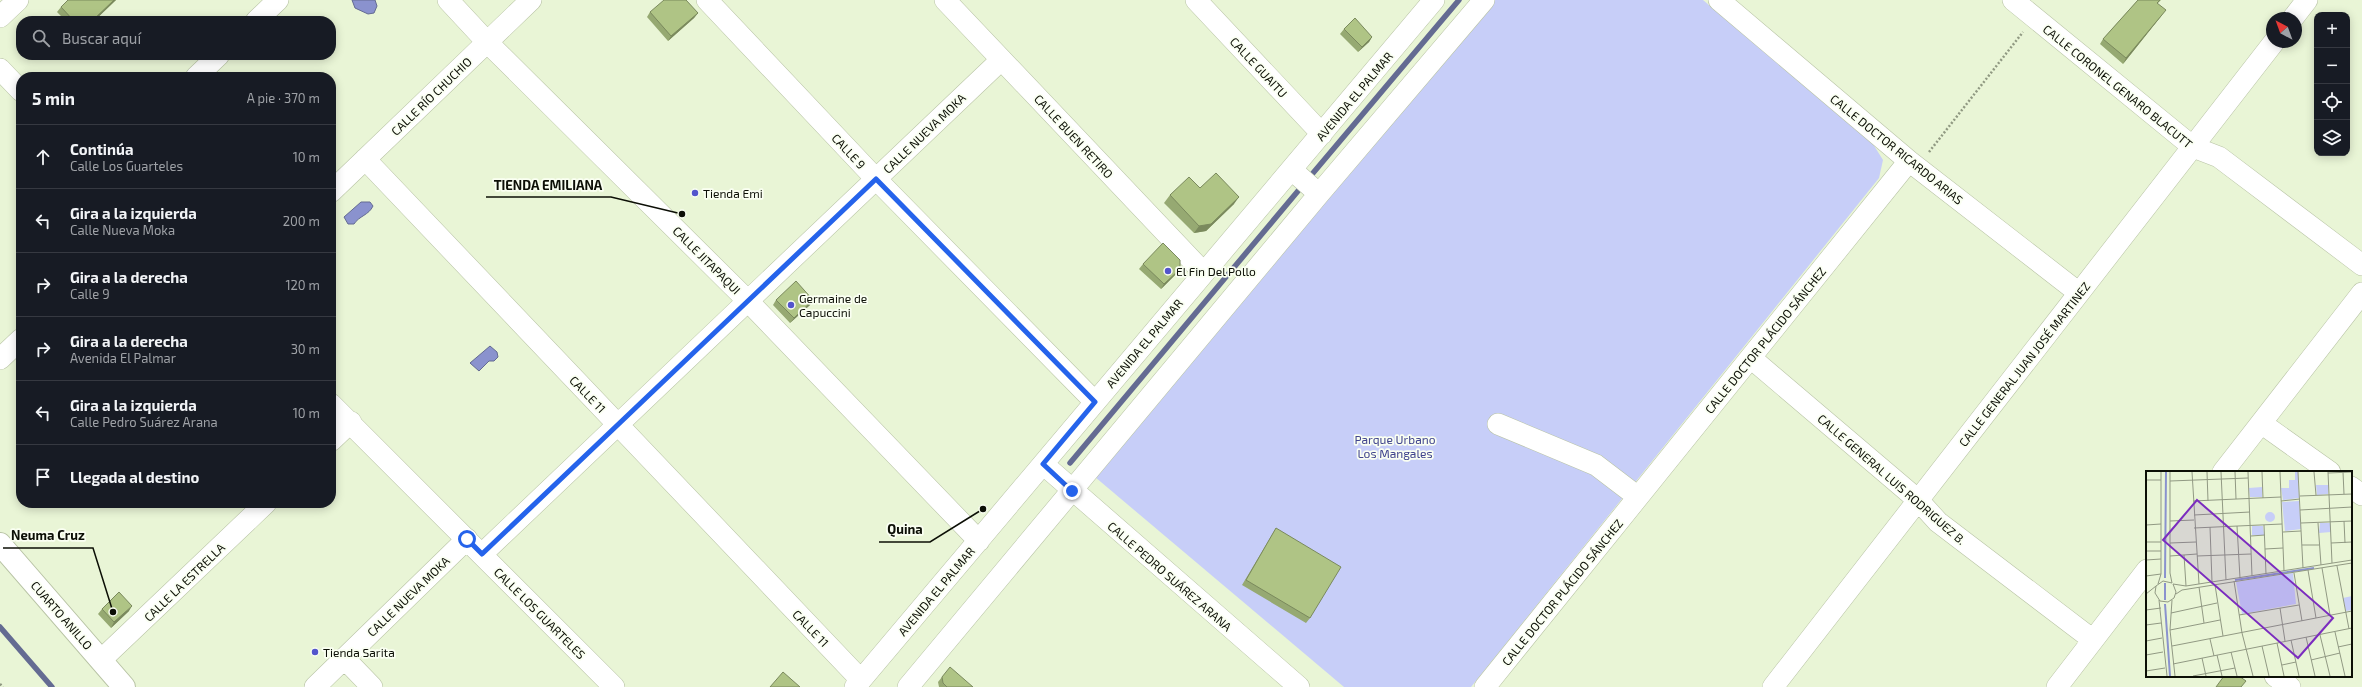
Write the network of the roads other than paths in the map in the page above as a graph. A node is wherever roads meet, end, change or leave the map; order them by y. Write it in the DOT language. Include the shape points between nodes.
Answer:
graph roads {
  1 [pos="18,0"];
  2 [pos="278,0"];
  3 [pos="448,0"];
  4 [pos="531,0"];
  5 [pos="707,0"];
  6 [pos="945,0"];
  7 [pos="1196,0"];
  8 [pos="1434,0"];
  9 [pos="1484,0"];
  10 [pos="1719,0"];
  11 [pos="2013,0"];
  12 [pos="2307,0"];
  13 [pos="2298,12"];
  14 [pos="261,16"];
  15 [pos="0,17"];
  16 [pos="487,42"];
  17 [pos="2269,48"];
  18 [pos="214,60"];
  19 [pos="1001,60"];
  20 [pos="0,69"];
  21 [pos="201,72"];
  22 [pos="16,86"];
  23 [pos="1322,134"];
  24 [pos="2192,147"];
  25 [pos="365,159"];
  26 [pos="1909,161"];
  27 [pos="876,179"];
  28 [pos="1305,182"];
  29 [pos="336,187"];
  30 [pos="2362,265"];
  31 [pos="1203,272"];
  32 [pos="2079,293"];
  33 [pos="2362,293"];
  34 [pos="748,300"];
  35 [pos="16,344"];
  36 [pos="1750,358"];
  37 [pos="0,359"];
  38 [pos="1095,402"];
  39 [pos="336,408"];
  40 [pos="351,422"];
  41 [pos="2262,423"];
  42 [pos="1498,424"];
  43 [pos="617,425"];
  44 [pos="336,436"];
  45 [pos="1043,464"];
  46 [pos="2224,471"];
  47 [pos="2329,471"];
  48 [pos="2352,488"];
  49 [pos="1072,491"];
  50 [pos="2362,495"];
  51 [pos="1638,497"];
  52 [pos="1918,500"];
  53 [pos="261,508"];
  54 [pos="467,539"];
  55 [pos="979,541"];
  56 [pos="0,544"];
  57 [pos="482,554"];
  58 [pos="2145,577"];
  59 [pos="2093,640"];
  60 [pos="344,658"];
  61 [pos="101,660"];
  62 [pos="2276,677"];
  63 [pos="858,684"];
  64 [pos="911,686"];
  65 [pos="124,687"];
  66 [pos="315,687"];
  67 [pos="372,687"];
  68 [pos="614,687"];
  69 [pos="1298,687"];
  70 [pos="1485,687"];
  71 [pos="1773,687"];
  72 [pos="2056,687"];
  73 [pos="2290,687"];
  1 -- 15 [label="street"];
  2 -- 14 [label="street"];
  3 -- 16 [label="street, CALLE JITAPAQUI"];
  4 -- 16 [label="street, CALLE RÍO CHUCHIO"];
  5 -- 27 [label="street, CALLE 9"];
  6 -- 19 [label="street, CALLE BUEN RETIRO"];
  7 -- 23 [label="street, CALLE GUAITU"];
  8 -- 23 [label="street, AVENIDA EL PALMAR"];
  9 -- 28 [label="street, AVENIDA EL PALMAR"];
  10 -- 26 [label="street, CALLE DOCTOR RICARDO ARIAS"];
  11 -- 24 [label="street, CALLE CORONEL GENARO BLACUTT"];
  12 -- 13 [label="street"];
  16 -- 25 [label="street, CALLE RÍO CHUCHIO"];
  16 -- 34 [label="street, CALLE JITAPAQUI"];
  17 -- 24 [label="street, CALLE GENERAL JUAN JOSÉ MARTINEZ"];
  18 -- 21 [label="street"];
  19 -- 27 [label="street, CALLE NUEVA MOKA"];
  19 -- 31 [label="street, CALLE BUEN RETIRO"];
  20 -- 22 [label="street"];
  23 -- 28 [label="street, AVENIDA EL PALMAR"];
  24 -- 30 [label="street, CALLE CORONEL GENARO BLACUTT" via="2219,158"];
  24 -- 32 [label="street, CALLE GENERAL JUAN JOSÉ MARTINEZ"];
  25 -- 29 [label="street, CALLE RÍO CHUCHIO"];
  25 -- 43 [label="street, CALLE 11"];
  26 -- 32 [label="street, CALLE DOCTOR RICARDO ARIAS"];
  26 -- 36 [label="street, CALLE DOCTOR PLÁCIDO SÁNCHEZ"];
  27 -- 34 [label="street, CALLE NUEVA MOKA"];
  27 -- 38 [label="street, CALLE 9"];
  28 -- 31 [label="street, AVENIDA EL PALMAR"];
  28 -- 49 [label="street, AVENIDA EL PALMAR"];
  31 -- 38 [label="street, AVENIDA EL PALMAR"];
  32 -- 52 [label="street, CALLE GENERAL JUAN JOSÉ MARTINEZ"];
  33 -- 41 [label="street"];
  34 -- 43 [label="street, CALLE NUEVA MOKA"];
  34 -- 55 [label="street, CALLE JITAPAQUI"];
  35 -- 37 [label="street"];
  36 -- 51 [label="street, CALLE DOCTOR PLÁCIDO SÁNCHEZ"];
  36 -- 52 [label="street, CALLE GENERAL LUIS RODRIGUEZ B."];
  38 -- 45 [label="street, AVENIDA EL PALMAR"];
  39 -- 40 [label="street, CALLE LOS GUARTELES"];
  40 -- 44 [label="street"];
  40 -- 54 [label="street, CALLE LOS GUARTELES"];
  41 -- 46 [label="street"];
  41 -- 47 [label="street"];
  42 -- 51 [label="street" via="1596,465"];
  43 -- 57 [label="street, CALLE NUEVA MOKA"];
  43 -- 63 [label="street, CALLE 11"];
  45 -- 49 [label="street, CALLE PEDRO SUÁREZ ARANA"];
  45 -- 55 [label="street, AVENIDA EL PALMAR"];
  48 -- 50 [label="street"];
  49 -- 64 [label="street, AVENIDA EL PALMAR"];
  49 -- 69 [label="street, CALLE PEDRO SUÁREZ ARANA"];
  51 -- 70 [label="street, CALLE DOCTOR PLÁCIDO SÁNCHEZ"];
  52 -- 59 [label="street, CALLE GENERAL LUIS RODRIGUEZ B." via="1938,522"];
  52 -- 71 [label="street, CALLE GENERAL JUAN JOSÉ MARTINEZ"];
  53 -- 61 [label="street, CALLE LA ESTRELLA"];
  54 -- 57 [label="street, CALLE LOS GUARTELES"];
  54 -- 60 [label="street, CALLE NUEVA MOKA"];
  55 -- 63 [label="street, AVENIDA EL PALMAR"];
  56 -- 61 [label="highway, CUARTO ANILLO"];
  57 -- 68 [label="street, CALLE LOS GUARTELES"];
  58 -- 59 [label="street"];
  59 -- 72 [label="street"];
  60 -- 66 [label="street, CALLE NUEVA MOKA"];
  60 -- 67 [label="street"];
  61 -- 65 [label="highway, CUARTO ANILLO"];
  62 -- 73 [label="street"];
}
